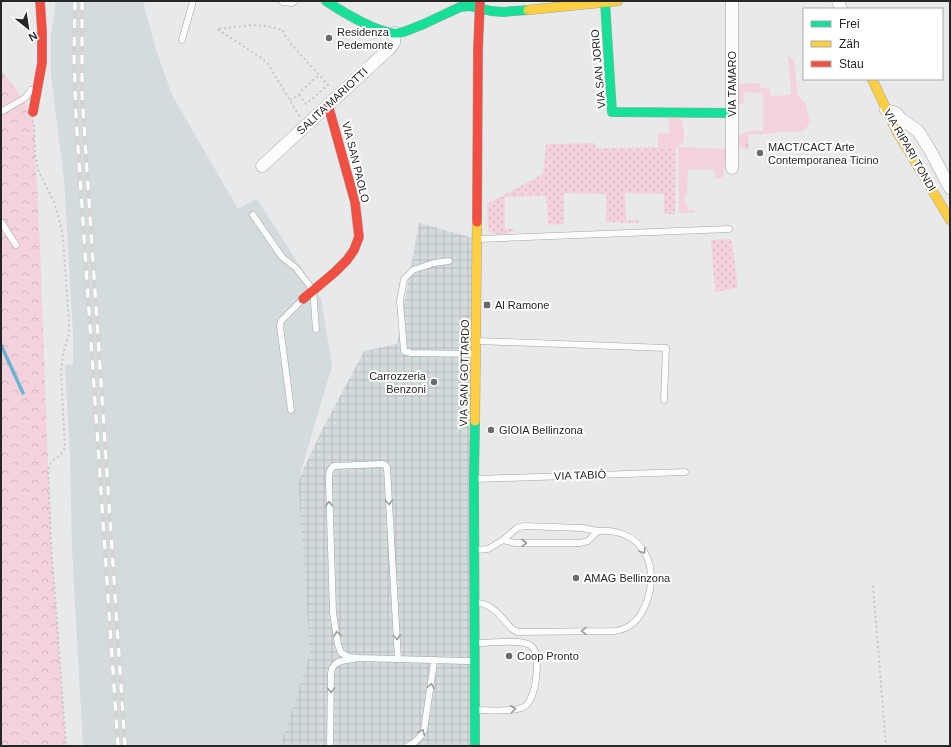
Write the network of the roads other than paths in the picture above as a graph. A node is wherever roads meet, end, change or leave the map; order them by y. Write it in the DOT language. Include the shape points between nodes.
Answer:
graph roads {
  1 [pos="40,1"];
  2 [pos="193,1"];
  3 [pos="295,1"];
  4 [pos="326,1"];
  5 [pos="618,1"];
  6 [pos="732,1"];
  7 [pos="282,2"];
  8 [pos="606,2"];
  9 [pos="480,4"];
  10 [pos="395,33"];
  11 [pos="182,40"];
  12 [pos="39,79"];
  13 [pos="872,80"];
  14 [pos="328,104"];
  15 [pos="886,110"];
  16 [pos="1,112"];
  17 [pos="33,112"];
  18 [pos="732,113"];
  19 [pos="262,166"];
  20 [pos="732,168"];
  21 [pos="950,188"];
  22 [pos="253,215"];
  23 [pos="950,220"];
  24 [pos="1,222"];
  25 [pos="729,229"];
  26 [pos="477,239"];
  27 [pos="16,245"];
  28 [pos="449,261"];
  29 [pos="313,290"];
  30 [pos="303,299"];
  31 [pos="316,329"];
  32 [pos="476,341"];
  33 [pos="476,354"];
  34 [pos="664,400"];
  35 [pos="291,410"];
  36 [pos="685,472"];
  37 [pos="474,479"];
  38 [pos="598,531"];
  39 [pos="503,540"];
  40 [pos="474,550"];
  41 [pos="475,603"];
  42 [pos="475,643"];
  43 [pos="360,658"];
  44 [pos="398,659"];
  45 [pos="434,660"];
  46 [pos="475,661"];
  47 [pos="474,710"];
  48 [pos="330,746"];
  49 [pos="408,746"];
  50 [pos="474,746"];
  1 -- 12 [label="street" via="42,63"];
  2 -- 11 [label="lane"];
  3 -- 7 [label="lane"];
  4 -- 10 [label="street" via="386,32"];
  5 -- 8 [label="street"];
  6 -- 18 [label="street, VIA TAMARO"];
  8 -- 9 [label="street" via="519,12 496,12"];
  8 -- 18 [label="street, VIA SAN JORIO" via="612,112"];
  9 -- 10 [label="street" via="460,7 404,32"];
  9 -- 26 [label="street, VIA SAN GOTTARDO"];
  10 -- 14 [label="street, SALITA MARIOTTI" via="394,43 389,49"];
  12 -- 16 [label="lane" via="25,98"];
  12 -- 17 [label="street"];
  13 -- 15 [label="street, VIA RIPARI TONDI"];
  14 -- 19 [label="street, SALITA MARIOTTI"];
  14 -- 29 [label="street, VIA SAN PAOLO" via="355,202 359,237 352,254"];
  15 -- 21 [label="street" via="896,113 918,131"];
  15 -- 23 [label="street, VIA RIPARI TONDI"];
  18 -- 20 [label="street, VIA TAMARO"];
  22 -- 29 [label="lane" via="282,257 296,268"];
  24 -- 27 [label="lane"];
  25 -- 26 [label="lane"];
  26 -- 32 [label="street, VIA SAN GOTTARDO"];
  28 -- 33 [label="lane" via="413,270 404,279 400,301 404,351"];
  29 -- 30 [label="street, VIA SAN PAOLO"];
  29 -- 31 [label="lane"];
  30 -- 35 [label="lane" via="280,326"];
  32 -- 33 [label="street, VIA SAN GOTTARDO"];
  32 -- 34 [label="lane" via="666,348"];
  33 -- 37 [label="street, VIA SAN GOTTARDO"];
  36 -- 37 [label="lane, VIA TABIÒ"];
  37 -- 40 [label="street, VIA SAN GOTTARDO"];
  39 -- 38 [label="lane, one-way" via="515,543 580,543 588,541"];
  38 -- 39 [label="lane" via="524,526 517,528"];
  38 -- 41 [label="lane, one-way" via="612,531 634,540 644,550 648,559 651,577 649,594 646,604 633,624 615,631 518,632 493,609"];
  39 -- 40 [label="lane" via="488,549"];
  40 -- 41 [label="street, VIA SAN GOTTARDO"];
  41 -- 42 [label="street, VIA SAN GOTTARDO"];
  42 -- 46 [label="street, VIA SAN GOTTARDO"];
  47 -- 42 [label="lane, one-way" via="521,708 531,699 536,684 535,653 529,644"];
  43 -- 44 [label="lane"];
  43 -- 44 [label="lane, one-way" via="342,653 338,645 333,613 330,470 331,467 339,465 383,464 388,473"];
  43 -- 48 [label="lane, one-way" via="340,662 332,668"];
  44 -- 45 [label="lane"];
  45 -- 46 [label="lane"];
  49 -- 45 [label="lane, one-way" via="419,739 424,730"];
  46 -- 47 [label="street, VIA SAN GOTTARDO"];
  47 -- 50 [label="street, VIA SAN GOTTARDO"];
}
